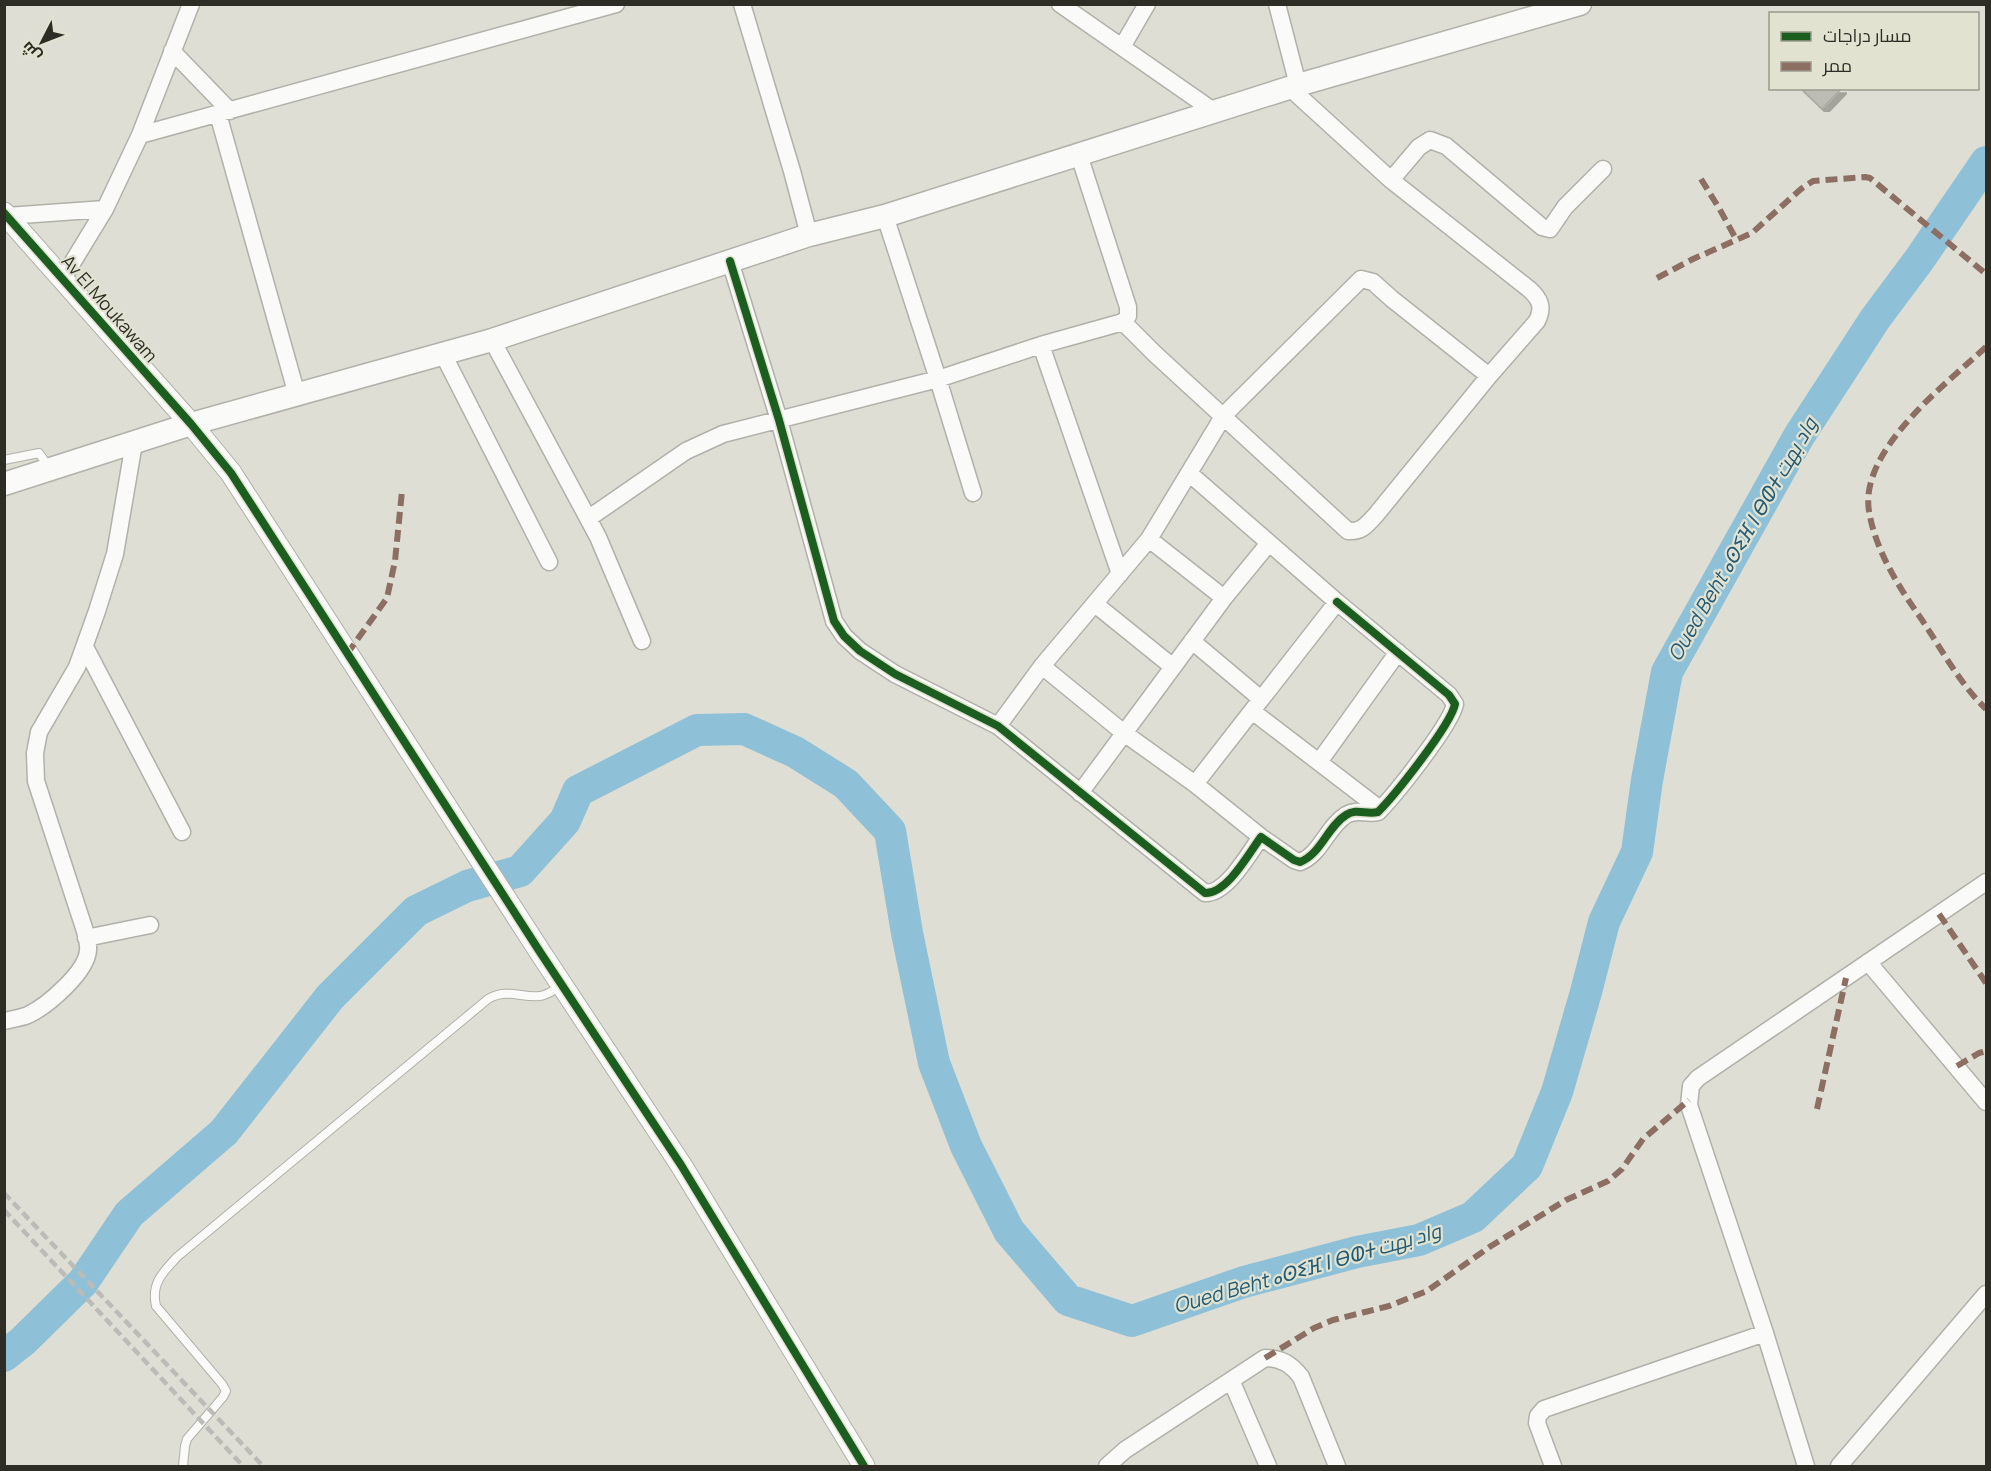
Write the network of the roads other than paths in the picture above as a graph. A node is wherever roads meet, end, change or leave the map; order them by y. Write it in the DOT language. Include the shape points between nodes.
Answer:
graph roads {
  1 [pos="190,4"];
  2 [pos="616,4"];
  3 [pos="742,4"];
  4 [pos="1060,4"];
  5 [pos="1147,4"];
  6 [pos="1277,4"];
  7 [pos="1580,4"];
  8 [pos="1122,47"];
  9 [pos="172,51"];
  10 [pos="1294,86"];
  11 [pos="1215,112"];
  12 [pos="224,113"];
  13 [pos="140,135"];
  14 [pos="1079,155"];
  15 [pos="1603,169"];
  16 [pos="1391,180"];
  17 [pos="105,209"];
  18 [pos="6,215"];
  19 [pos="885,216"];
  20 [pos="809,236"];
  21 [pos="730,261"];
  22 [pos="63,278"];
  23 [pos="1123,322"];
  24 [pos="492,340"];
  25 [pos="1041,345"];
  26 [pos="443,354"];
  27 [pos="1489,376"];
  28 [pos="938,379"];
  29 [pos="297,394"];
  30 [pos="1224,415"];
  31 [pos="779,420"];
  32 [pos="191,424"];
  33 [pos="134,443"];
  34 [pos="4,460"];
  35 [pos="50,470"];
  36 [pos="1190,474"];
  37 [pos="4,484"];
  38 [pos="973,493"];
  39 [pos="589,518"];
  40 [pos="1149,538"];
  41 [pos="1269,543"];
  42 [pos="549,562"];
  43 [pos="1120,574"];
  44 [pos="1224,598"];
  45 [pos="1337,602"];
  46 [pos="1095,604"];
  47 [pos="642,641"];
  48 [pos="1192,641"];
  49 [pos="85,647"];
  50 [pos="1398,652"];
  51 [pos="1042,666"];
  52 [pos="1173,667"];
  53 [pos="1257,705"];
  54 [pos="998,726"];
  55 [pos="1124,733"];
  56 [pos="1319,762"];
  57 [pos="1195,784"];
  58 [pos="1080,793"];
  59 [pos="1380,809"];
  60 [pos="182,832"];
  61 [pos="1262,837"];
  62 [pos="1986,882"];
  63 [pos="150,926"];
  64 [pos="86,938"];
  65 [pos="1868,963"];
  66 [pos="562,985"];
  67 [pos="4,1021"];
  68 [pos="1986,1102"];
  69 [pos="1986,1294"];
  70 [pos="1765,1333"];
  71 [pos="1231,1380"];
  72 [pos="1332,1465"];
  73 [pos="183,1467"];
  74 [pos="864,1467"];
  75 [pos="1107,1467"];
  76 [pos="1268,1467"];
  77 [pos="1552,1467"];
  78 [pos="1806,1467"];
  79 [pos="1839,1467"];
  1 -- 9 [label="street"];
  2 -- 12 [label="street"];
  3 -- 20 [label="street"];
  4 -- 8 [label="street"];
  5 -- 8 [label="street"];
  6 -- 10 [label="street"];
  7 -- 10 [label="main road"];
  8 -- 11 [label="street"];
  9 -- 12 [label="street"];
  9 -- 13 [label="street"];
  10 -- 11 [label="main road"];
  10 -- 16 [label="street"];
  11 -- 14 [label="main road"];
  12 -- 13 [label="street"];
  12 -- 29 [label="street"];
  13 -- 17 [label="street"];
  14 -- 19 [label="main road"];
  14 -- 23 [label="street" via="1128,307"];
  15 -- 16 [label="street" via="1565,207 1550,229 1542,227 1446,146 1430,140"];
  16 -- 27 [label="street" via="1538,297 1542,313 1538,321"];
  17 -- 18 [label="street"];
  17 -- 22 [label="street"];
  18 -- 22 [label="street, Av El Moukawam"];
  19 -- 20 [label="main road"];
  19 -- 28 [label="street"];
  20 -- 21 [label="main road"];
  21 -- 24 [label="main road"];
  21 -- 31 [label="street"];
  22 -- 32 [label="street, Av El Moukawam"];
  23 -- 25 [label="street"];
  23 -- 30 [label="street"];
  24 -- 26 [label="main road"];
  24 -- 39 [label="street"];
  25 -- 28 [label="street"];
  25 -- 43 [label="street"];
  26 -- 29 [label="main road"];
  26 -- 42 [label="street"];
  27 -- 30 [label="street" via="1373,282 1361,279"];
  27 -- 30 [label="street" via="1375,516 1356,532 1348,531"];
  28 -- 31 [label="street"];
  28 -- 38 [label="street"];
  29 -- 32 [label="main road"];
  30 -- 36 [label="street"];
  31 -- 39 [label="street" via="723,434 686,451"];
  31 -- 54 [label="street" via="834,621 844,636 895,674"];
  32 -- 33 [label="main road"];
  32 -- 66 [label="street, Av El Moukawam" via="231,473"];
  33 -- 35 [label="main road"];
  33 -- 49 [label="street" via="115,554"];
  34 -- 35 [label="lane" via="39,453"];
  35 -- 37 [label="main road"];
  36 -- 40 [label="street"];
  36 -- 41 [label="street"];
  39 -- 47 [label="street"];
  40 -- 43 [label="street"];
  40 -- 44 [label="street"];
  41 -- 44 [label="street"];
  41 -- 45 [label="street"];
  43 -- 46 [label="street"];
  44 -- 48 [label="street"];
  45 -- 50 [label="street"];
  45 -- 53 [label="street"];
  46 -- 51 [label="street"];
  46 -- 52 [label="street"];
  48 -- 52 [label="street"];
  48 -- 53 [label="street"];
  49 -- 60 [label="street"];
  49 -- 64 [label="street" via="39,732 34,753 36,781"];
  50 -- 56 [label="street"];
  50 -- 59 [label="street" via="1455,704 1444,727"];
  51 -- 54 [label="street"];
  51 -- 55 [label="street"];
  52 -- 55 [label="street"];
  53 -- 56 [label="street"];
  53 -- 57 [label="street"];
  54 -- 58 [label="street"];
  55 -- 57 [label="street"];
  55 -- 58 [label="street"];
  56 -- 59 [label="street"];
  57 -- 61 [label="street"];
  58 -- 61 [label="street" via="1205,893 1224,887"];
  59 -- 61 [label="street" via="1343,816 1319,847 1300,862"];
  62 -- 65 [label="street"];
  63 -- 64 [label="street"];
  64 -- 67 [label="street" via="88,951 76,977 28,1015"];
  65 -- 68 [label="street"];
  65 -- 70 [label="street" via="1698,1077 1691,1086 1689,1105"];
  66 -- 73 [label="lane" via="542,995 513,993 488,999 186,1250 160,1276 155,1285 156,1306 226,1391 187,1439"];
  66 -- 74 [label="street, Av El Moukawam" via="681,1165"];
  69 -- 79 [label="street"];
  70 -- 77 [label="street" via="1544,1409 1537,1423"];
  70 -- 78 [label="street"];
  71 -- 72 [label="street" via="1264,1358 1284,1361 1295,1369 1305,1384"];
  71 -- 75 [label="street" via="1125,1450"];
  71 -- 76 [label="street"];
}
